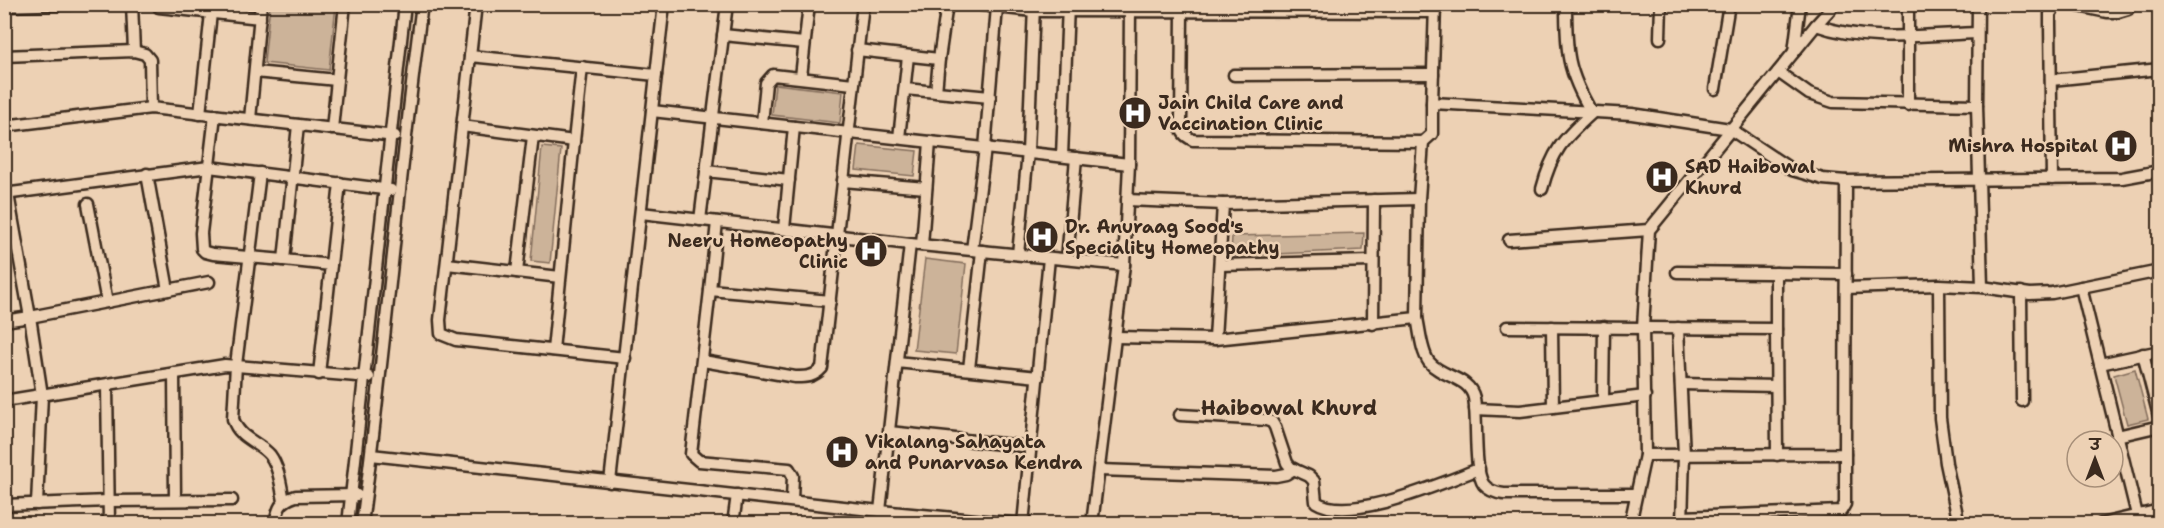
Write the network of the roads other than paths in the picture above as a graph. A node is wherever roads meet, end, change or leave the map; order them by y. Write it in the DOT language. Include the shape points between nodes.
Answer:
graph roads {
  1 [pos="71,4"];
  2 [pos="132,4"];
  3 [pos="261,4"];
  4 [pos="345,4"];
  5 [pos="405,4"];
  6 [pos="422,4"];
  7 [pos="476,4"];
  8 [pos="664,4"];
  9 [pos="727,4"];
  10 [pos="809,4"];
  11 [pos="863,4"];
  12 [pos="947,4"];
  13 [pos="976,4"];
  14 [pos="1566,4"];
  15 [pos="1661,4"];
  16 [pos="1729,4"];
  17 [pos="1800,4"];
  18 [pos="1835,4"];
  19 [pos="1908,4"];
  20 [pos="1978,4"];
  21 [pos="2057,4"];
  22 [pos="2069,4"];
  23 [pos="2130,4"];
  24 [pos="4,6"];
  25 [pos="159,7"];
  26 [pos="998,7"];
  27 [pos="1130,7"];
  28 [pos="212,8"];
  29 [pos="1034,8"];
  30 [pos="1068,8"];
  31 [pos="1158,8"];
  32 [pos="1209,8"];
  33 [pos="1259,8"];
  34 [pos="1310,8"];
  35 [pos="1435,8"];
  36 [pos="1182,11"];
  37 [pos="260,18"];
  38 [pos="1816,25"];
  39 [pos="1977,33"];
  40 [pos="723,34"];
  41 [pos="1909,35"];
  42 [pos="1660,38"];
  43 [pos="804,43"];
  44 [pos="857,50"];
  45 [pos="134,51"];
  46 [pos="1794,52"];
  47 [pos="4,56"];
  48 [pos="470,56"];
  49 [pos="908,56"];
  50 [pos="939,59"];
  51 [pos="582,67"];
  52 [pos="2160,69"];
  53 [pos="255,72"];
  54 [pos="1778,72"];
  55 [pos="1433,74"];
  56 [pos="656,75"];
  57 [pos="1234,75"];
  58 [pos="801,77"];
  59 [pos="337,80"];
  60 [pos="2050,80"];
  61 [pos="853,84"];
  62 [pos="905,88"];
  63 [pos="1715,89"];
  64 [pos="936,92"];
  65 [pos="990,97"];
  66 [pos="1432,103"];
  67 [pos="1908,105"];
  68 [pos="1977,105"];
  69 [pos="151,108"];
  70 [pos="652,111"];
  71 [pos="1592,113"];
  72 [pos="200,114"];
  73 [pos="215,115"];
  74 [pos="712,118"];
  75 [pos="250,119"];
  76 [pos="762,123"];
  77 [pos="298,124"];
  78 [pos="4,126"];
  79 [pos="462,126"];
  80 [pos="794,126"];
  81 [pos="332,129"];
  82 [pos="1730,129"];
  83 [pos="847,132"];
  84 [pos="533,135"];
  85 [pos="391,136"];
  86 [pos="405,138"];
  87 [pos="899,138"];
  88 [pos="573,141"];
  89 [pos="1423,141"];
  90 [pos="930,142"];
  91 [pos="986,148"];
  92 [pos="1028,152"];
  93 [pos="1062,156"];
  94 [pos="1077,158"];
  95 [pos="1129,164"];
  96 [pos="208,167"];
  97 [pos="706,171"];
  98 [pos="2160,171"];
  99 [pos="260,173"];
  100 [pos="147,174"];
  101 [pos="292,177"];
  102 [pos="2052,179"];
  103 [pos="789,180"];
  104 [pos="1979,180"];
  105 [pos="843,181"];
  106 [pos="1846,181"];
  107 [pos="340,183"];
  108 [pos="926,188"];
  109 [pos="384,189"];
  110 [pos="1542,189"];
  111 [pos="399,192"];
  112 [pos="7,194"];
  113 [pos="1419,199"];
  114 [pos="1127,200"];
  115 [pos="1374,200"];
  116 [pos="88,204"];
  117 [pos="1223,204"];
  118 [pos="641,213"];
  119 [pos="700,220"];
  120 [pos="717,222"];
  121 [pos="784,229"];
  122 [pos="1649,230"];
  123 [pos="837,235"];
  124 [pos="1509,240"];
  125 [pos="910,244"];
  126 [pos="922,245"];
  127 [pos="977,250"];
  128 [pos="1018,254"];
  129 [pos="250,258"];
  130 [pos="1049,258"];
  131 [pos="284,260"];
  132 [pos="1067,260"];
  133 [pos="1372,261"];
  134 [pos="447,264"];
  135 [pos="331,265"];
  136 [pos="1124,265"];
  137 [pos="1220,265"];
  138 [pos="2160,271"];
  139 [pos="517,272"];
  140 [pos="1677,272"];
  141 [pos="1776,273"];
  142 [pos="1846,274"];
  143 [pos="560,277"];
  144 [pos="208,282"];
  145 [pos="1939,285"];
  146 [pos="1982,287"];
  147 [pos="2081,287"];
  148 [pos="1846,288"];
  149 [pos="168,290"];
  150 [pos="710,290"];
  151 [pos="2021,292"];
  152 [pos="830,301"];
  153 [pos="107,302"];
  154 [pos="30,317"];
  155 [pos="1417,318"];
  156 [pos="4,321"];
  157 [pos="1373,324"];
  158 [pos="1506,327"];
  159 [pos="1552,327"];
  160 [pos="1604,327"];
  161 [pos="1643,327"];
  162 [pos="1678,328"];
  163 [pos="1776,329"];
  164 [pos="1116,337"];
  165 [pos="1215,339"];
  166 [pos="553,350"];
  167 [pos="2160,351"];
  168 [pos="2143,354"];
  169 [pos="624,358"];
  170 [pos="703,361"];
  171 [pos="897,362"];
  172 [pos="2100,364"];
  173 [pos="236,365"];
  174 [pos="969,369"];
  175 [pos="174,373"];
  176 [pos="319,374"];
  177 [pos="364,377"];
  178 [pos="1038,377"];
  179 [pos="378,378"];
  180 [pos="1681,384"];
  181 [pos="107,386"];
  182 [pos="1776,386"];
  183 [pos="42,395"];
  184 [pos="1645,396"];
  185 [pos="1603,400"];
  186 [pos="2022,400"];
  187 [pos="4,401"];
  188 [pos="1553,406"];
  189 [pos="1475,409"];
  190 [pos="1180,415"];
  191 [pos="2160,420"];
  192 [pos="2160,426"];
  193 [pos="2115,429"];
  194 [pos="889,432"];
  195 [pos="2125,434"];
  196 [pos="1031,447"];
  197 [pos="1645,454"];
  198 [pos="1845,454"];
  199 [pos="371,455"];
  200 [pos="1684,455"];
  201 [pos="1777,455"];
  202 [pos="1479,468"];
  203 [pos="2125,468"];
  204 [pos="1294,469"];
  205 [pos="1099,470"];
  206 [pos="610,482"];
  207 [pos="351,494"];
  208 [pos="1635,494"];
  209 [pos="366,495"];
  210 [pos="737,495"];
  211 [pos="175,500"];
  212 [pos="232,500"];
  213 [pos="792,500"];
  214 [pos="108,501"];
  215 [pos="284,501"];
  216 [pos="37,504"];
  217 [pos="4,505"];
  218 [pos="2160,510"];
  219 [pos="880,511"];
  220 [pos="2137,515"];
  221 [pos="1682,520"];
  222 [pos="109,524"];
  223 [pos="275,524"];
  224 [pos="348,524"];
  225 [pos="362,524"];
  226 [pos="733,524"];
  227 [pos="1018,524"];
  228 [pos="1023,524"];
  229 [pos="1092,524"];
  230 [pos="1630,524"];
  231 [pos="1959,524"];
  232 [pos="2101,524"];
  1 -- 24 [label="street"];
  2 -- 45 [label="street"];
  3 -- 37 [label="street"];
  4 -- 59 [label="street"];
  5 -- 85 [label="street"];
  6 -- 86 [label="street"];
  7 -- 48 [label="street"];
  8 -- 56 [label="street"];
  9 -- 40 [label="street"];
  10 -- 43 [label="street"];
  11 -- 44 [label="street"];
  12 -- 50 [label="street"];
  13 -- 26 [label="street"];
  14 -- 71 [label="street" via="1569,63"];
  15 -- 42 [label="street"];
  16 -- 63 [label="street"];
  17 -- 46 [label="street"];
  18 -- 38 [label="street"];
  19 -- 41 [label="street"];
  20 -- 39 [label="street"];
  21 -- 60 [label="street" via="2050,14"];
  22 -- 23 [label="street" via="2118,12 2125,11"];
  25 -- 28 [label="street"];
  26 -- 29 [label="street"];
  26 -- 65 [label="street"];
  27 -- 30 [label="street"];
  27 -- 31 [label="street"];
  27 -- 95 [label="street"];
  28 -- 37 [label="street"];
  28 -- 72 [label="street"];
  29 -- 30 [label="street"];
  29 -- 92 [label="street"];
  30 -- 93 [label="street"];
  31 -- 36 [label="street"];
  32 -- 33 [label="street"];
  32 -- 36 [label="street"];
  33 -- 34 [label="street"];
  34 -- 35 [label="street"];
  35 -- 55 [label="street"];
  36 -- 89 [label="street" via="1181,123 1182,133 1193,140"];
  37 -- 53 [label="street"];
  38 -- 41 [label="street" via="1845,33"];
  38 -- 46 [label="street"];
  39 -- 41 [label="street"];
  39 -- 68 [label="street"];
  40 -- 43 [label="street"];
  40 -- 74 [label="street"];
  41 -- 67 [label="street"];
  43 -- 58 [label="street"];
  44 -- 49 [label="street"];
  44 -- 61 [label="street"];
  45 -- 47 [label="street"];
  45 -- 69 [label="street" via="150,60"];
  46 -- 54 [label="street"];
  48 -- 51 [label="street"];
  48 -- 79 [label="street"];
  49 -- 50 [label="street"];
  49 -- 62 [label="street"];
  50 -- 64 [label="street"];
  51 -- 56 [label="street"];
  51 -- 88 [label="street"];
  52 -- 60 [label="street"];
  53 -- 59 [label="street"];
  53 -- 75 [label="street"];
  54 -- 67 [label="street" via="1809,94 1833,102"];
  54 -- 82 [label="street"];
  55 -- 57 [label="street"];
  55 -- 66 [label="street"];
  56 -- 70 [label="street"];
  58 -- 61 [label="street"];
  58 -- 76 [label="street" via="777,74 768,78"];
  59 -- 81 [label="street"];
  60 -- 102 [label="street"];
  61 -- 83 [label="street"];
  62 -- 64 [label="street"];
  62 -- 87 [label="street"];
  64 -- 65 [label="street"];
  65 -- 91 [label="street"];
  66 -- 71 [label="street"];
  66 -- 89 [label="street" via="1432,134"];
  67 -- 68 [label="street"];
  68 -- 104 [label="street"];
  69 -- 72 [label="street"];
  69 -- 78 [label="street"];
  70 -- 74 [label="street"];
  70 -- 118 [label="street"];
  71 -- 82 [label="street" via="1632,114"];
  71 -- 110 [label="street" via="1558,146"];
  72 -- 73 [label="street"];
  73 -- 75 [label="street"];
  73 -- 96 [label="street"];
  74 -- 76 [label="street"];
  74 -- 97 [label="street"];
  75 -- 77 [label="street"];
  76 -- 80 [label="street"];
  77 -- 81 [label="street"];
  77 -- 101 [label="street"];
  79 -- 84 [label="street"];
  79 -- 134 [label="street"];
  80 -- 83 [label="street"];
  80 -- 103 [label="street"];
  81 -- 85 [label="street"];
  82 -- 106 [label="street" via="1792,170"];
  82 -- 122 [label="street"];
  83 -- 87 [label="street"];
  83 -- 105 [label="street"];
  84 -- 88 [label="street"];
  84 -- 139 [label="street"];
  85 -- 86 [label="street"];
  85 -- 109 [label="street"];
  86 -- 111 [label="street"];
  87 -- 90 [label="street"];
  88 -- 143 [label="street"];
  89 -- 113 [label="street"];
  90 -- 91 [label="street"];
  90 -- 108 [label="street"];
  91 -- 92 [label="street"];
  91 -- 127 [label="street"];
  92 -- 93 [label="street"];
  92 -- 128 [label="street"];
  93 -- 94 [label="street"];
  94 -- 95 [label="street"];
  94 -- 132 [label="street"];
  95 -- 114 [label="street"];
  96 -- 99 [label="street"];
  96 -- 100 [label="street"];
  96 -- 129 [label="street" via="202,249"];
  97 -- 103 [label="street"];
  97 -- 119 [label="street"];
  98 -- 102 [label="street" via="2122,178"];
  99 -- 101 [label="street"];
  99 -- 129 [label="street"];
  100 -- 112 [label="street"];
  100 -- 149 [label="street"];
  101 -- 107 [label="street"];
  101 -- 131 [label="street"];
  102 -- 104 [label="street"];
  103 -- 121 [label="street"];
  104 -- 106 [label="street"];
  104 -- 146 [label="street"];
  105 -- 108 [label="street"];
  105 -- 123 [label="street"];
  106 -- 142 [label="street"];
  107 -- 109 [label="street"];
  107 -- 135 [label="street"];
  108 -- 126 [label="street"];
  109 -- 111 [label="street"];
  109 -- 177 [label="street"];
  111 -- 179 [label="street"];
  112 -- 154 [label="street"];
  113 -- 115 [label="street"];
  113 -- 155 [label="street"];
  114 -- 117 [label="street"];
  114 -- 136 [label="street"];
  115 -- 117 [label="street"];
  115 -- 133 [label="street"];
  116 -- 153 [label="street"];
  117 -- 137 [label="street"];
  118 -- 119 [label="street"];
  118 -- 169 [label="street"];
  119 -- 120 [label="street"];
  120 -- 121 [label="street"];
  120 -- 150 [label="street"];
  121 -- 123 [label="street"];
  122 -- 124 [label="street"];
  122 -- 161 [label="street"];
  123 -- 125 [label="street"];
  123 -- 152 [label="street"];
  125 -- 126 [label="street"];
  125 -- 171 [label="street"];
  126 -- 127 [label="street"];
  127 -- 128 [label="street"];
  127 -- 174 [label="street"];
  128 -- 130 [label="street"];
  129 -- 131 [label="street"];
  129 -- 173 [label="street"];
  130 -- 132 [label="street"];
  130 -- 178 [label="street"];
  131 -- 135 [label="street"];
  132 -- 136 [label="street"];
  133 -- 137 [label="street"];
  133 -- 157 [label="street"];
  134 -- 139 [label="street"];
  134 -- 166 [label="street" via="440,320 445,336"];
  135 -- 176 [label="street"];
  136 -- 164 [label="street"];
  137 -- 165 [label="street"];
  138 -- 147 [label="street"];
  139 -- 143 [label="street"];
  140 -- 141 [label="street"];
  141 -- 142 [label="street"];
  141 -- 163 [label="street"];
  142 -- 148 [label="street"];
  143 -- 166 [label="street"];
  144 -- 149 [label="street"];
  145 -- 146 [label="street"];
  145 -- 148 [label="street"];
  145 -- 231 [label="street" via="1940,418"];
  146 -- 151 [label="street"];
  147 -- 151 [label="street" via="2052,293"];
  147 -- 172 [label="street"];
  148 -- 198 [label="street"];
  149 -- 153 [label="street"];
  150 -- 152 [label="street"];
  150 -- 170 [label="street"];
  151 -- 186 [label="street"];
  152 -- 170 [label="street" via="824,360 817,374 795,376"];
  153 -- 154 [label="street"];
  154 -- 156 [label="street"];
  154 -- 183 [label="street"];
  155 -- 157 [label="street"];
  155 -- 189 [label="street" via="1425,356 1436,368 1468,386"];
  157 -- 165 [label="street"];
  158 -- 159 [label="street"];
  159 -- 160 [label="street"];
  159 -- 188 [label="street"];
  160 -- 161 [label="street"];
  160 -- 185 [label="street"];
  161 -- 162 [label="street"];
  161 -- 184 [label="street"];
  162 -- 163 [label="street"];
  162 -- 180 [label="street"];
  163 -- 182 [label="street"];
  164 -- 165 [label="street"];
  164 -- 205 [label="street"];
  166 -- 169 [label="street"];
  167 -- 168 [label="street"];
  168 -- 172 [label="street"];
  168 -- 191 [label="street"];
  169 -- 206 [label="street"];
  170 -- 213 [label="street" via="693,457 699,461 789,469 793,476"];
  171 -- 174 [label="street"];
  171 -- 194 [label="street"];
  172 -- 193 [label="street"];
  173 -- 175 [label="street"];
  173 -- 176 [label="street"];
  173 -- 215 [label="street" via="236,428 269,454"];
  174 -- 178 [label="street"];
  175 -- 181 [label="street"];
  175 -- 211 [label="street"];
  176 -- 177 [label="street"];
  177 -- 179 [label="street"];
  177 -- 207 [label="street"];
  178 -- 196 [label="street"];
  179 -- 199 [label="street"];
  180 -- 182 [label="street"];
  180 -- 200 [label="street"];
  181 -- 183 [label="street"];
  181 -- 214 [label="street"];
  182 -- 201 [label="street"];
  183 -- 187 [label="street"];
  183 -- 216 [label="street"];
  184 -- 185 [label="street"];
  184 -- 197 [label="street"];
  185 -- 188 [label="street"];
  188 -- 189 [label="street" via="1520,411"];
  189 -- 202 [label="street"];
  190 -- 204 [label="street" via="1270,421 1284,457"];
  192 -- 195 [label="street"];
  194 -- 196 [label="street"];
  194 -- 219 [label="street"];
  196 -- 228 [label="street"];
  197 -- 200 [label="street"];
  197 -- 208 [label="street"];
  198 -- 201 [label="street"];
  198 -- 221 [label="street" via="1845,504 1841,512"];
  199 -- 206 [label="street"];
  199 -- 209 [label="street"];
  200 -- 201 [label="street"];
  200 -- 221 [label="street"];
  202 -- 204 [label="street" via="1421,491 1344,509 1318,504 1314,481"];
  202 -- 208 [label="street" via="1486,487 1504,494"];
  203 -- 220 [label="street"];
  204 -- 205 [label="street" via="1276,476"];
  205 -- 229 [label="street"];
  206 -- 210 [label="street"];
  207 -- 209 [label="street"];
  207 -- 215 [label="street" via="296,496"];
  207 -- 224 [label="street"];
  208 -- 230 [label="street"];
  209 -- 225 [label="street"];
  210 -- 213 [label="street"];
  210 -- 226 [label="street"];
  211 -- 212 [label="street"];
  211 -- 214 [label="street"];
  213 -- 219 [label="street"];
  214 -- 216 [label="street"];
  214 -- 222 [label="street"];
  215 -- 223 [label="street"];
  216 -- 217 [label="street"];
  218 -- 220 [label="street"];
  219 -- 227 [label="street"];
  220 -- 232 [label="street"];
}
